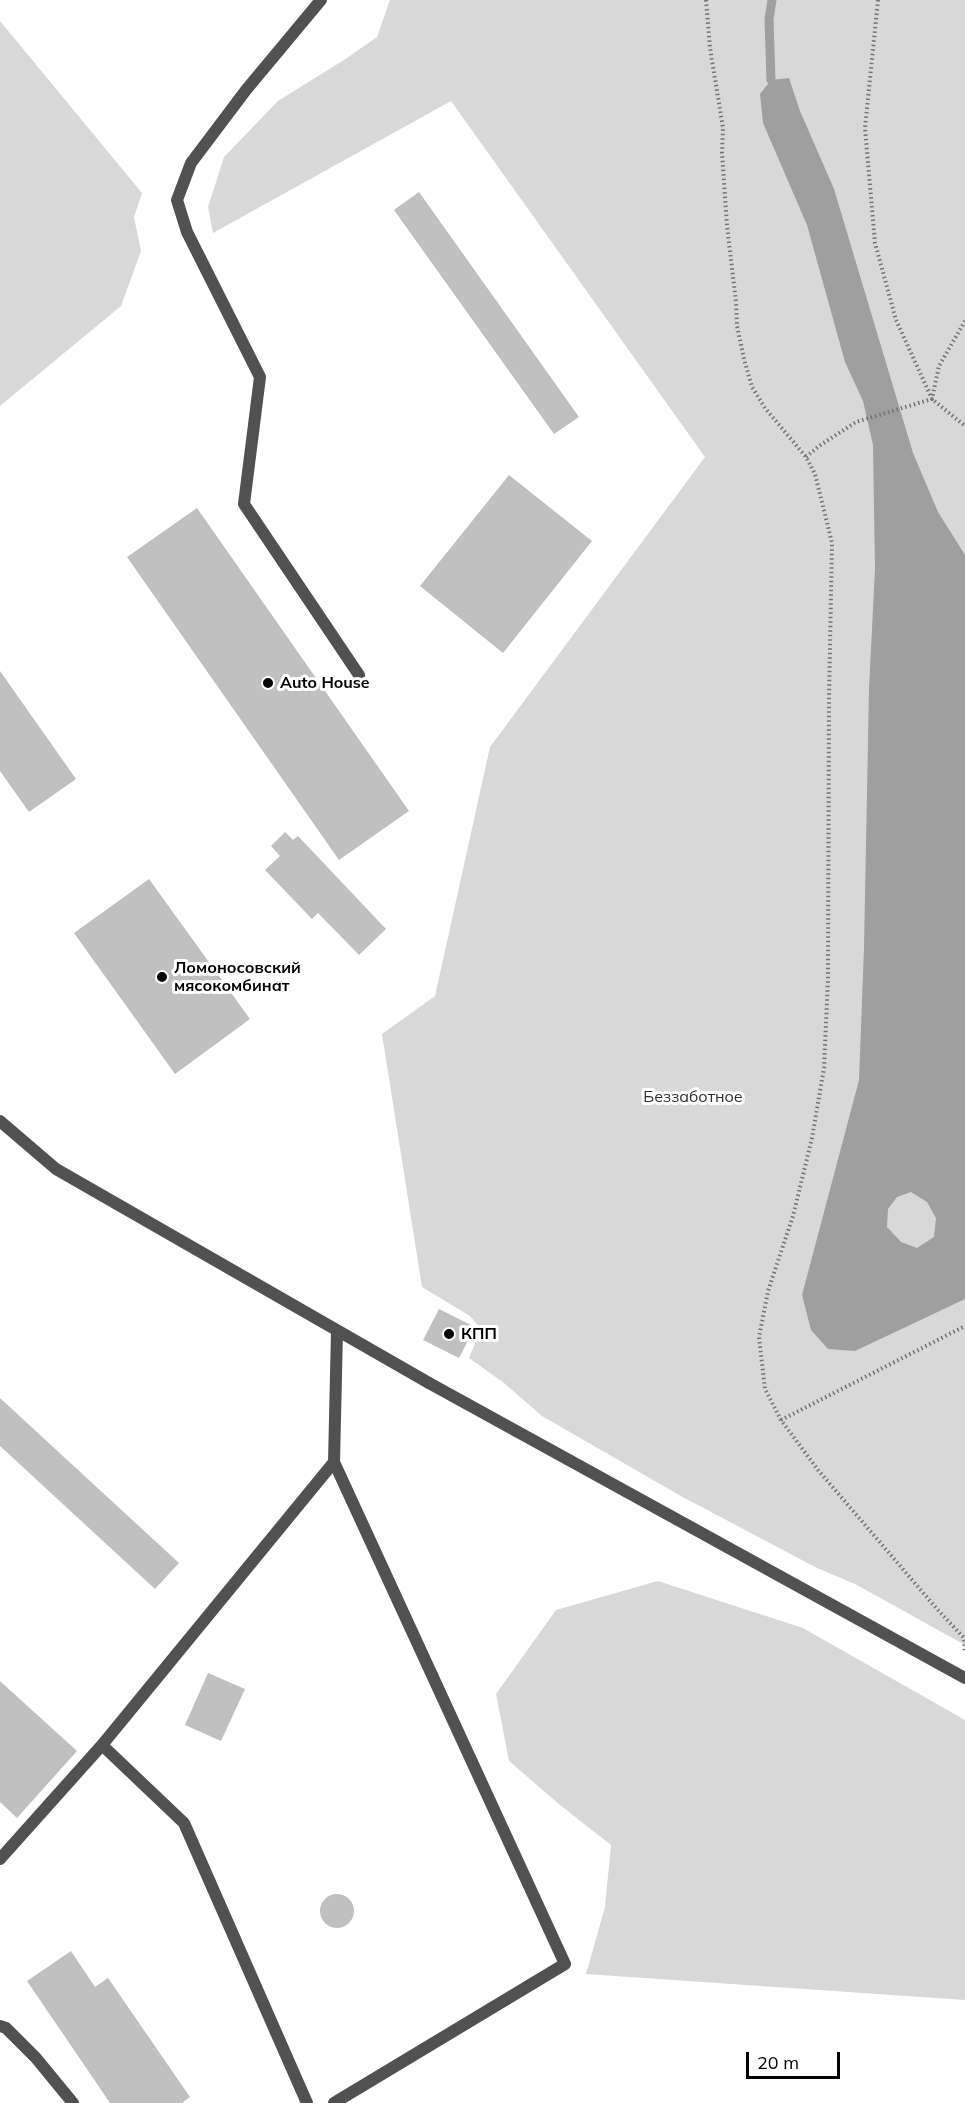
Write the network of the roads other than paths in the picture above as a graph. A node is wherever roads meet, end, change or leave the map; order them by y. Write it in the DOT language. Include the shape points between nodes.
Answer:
graph roads {
  1 [pos="321,0"];
  2 [pos="359,675"];
  3 [pos="0,1121"];
  4 [pos="337,1331"];
  5 [pos="334,1462"];
  6 [pos="965,1678"];
  7 [pos="102,1745"];
  8 [pos="0,1859"];
  9 [pos="0,2026"];
  10 [pos="73,2103"];
  11 [pos="307,2103"];
  12 [pos="334,2103"];
  1 -- 2 [label="street" via="191,163 177,200 187,232 260,377 244,504"];
  3 -- 4 [label="street" via="56,1169"];
  4 -- 5 [label="street"];
  4 -- 6 [label="street"];
  5 -- 7 [label="street"];
  5 -- 12 [label="street" via="565,1964"];
  7 -- 8 [label="street"];
  7 -- 11 [label="street" via="184,1823"];
  9 -- 10 [label="street" via="36,2058"];
}
